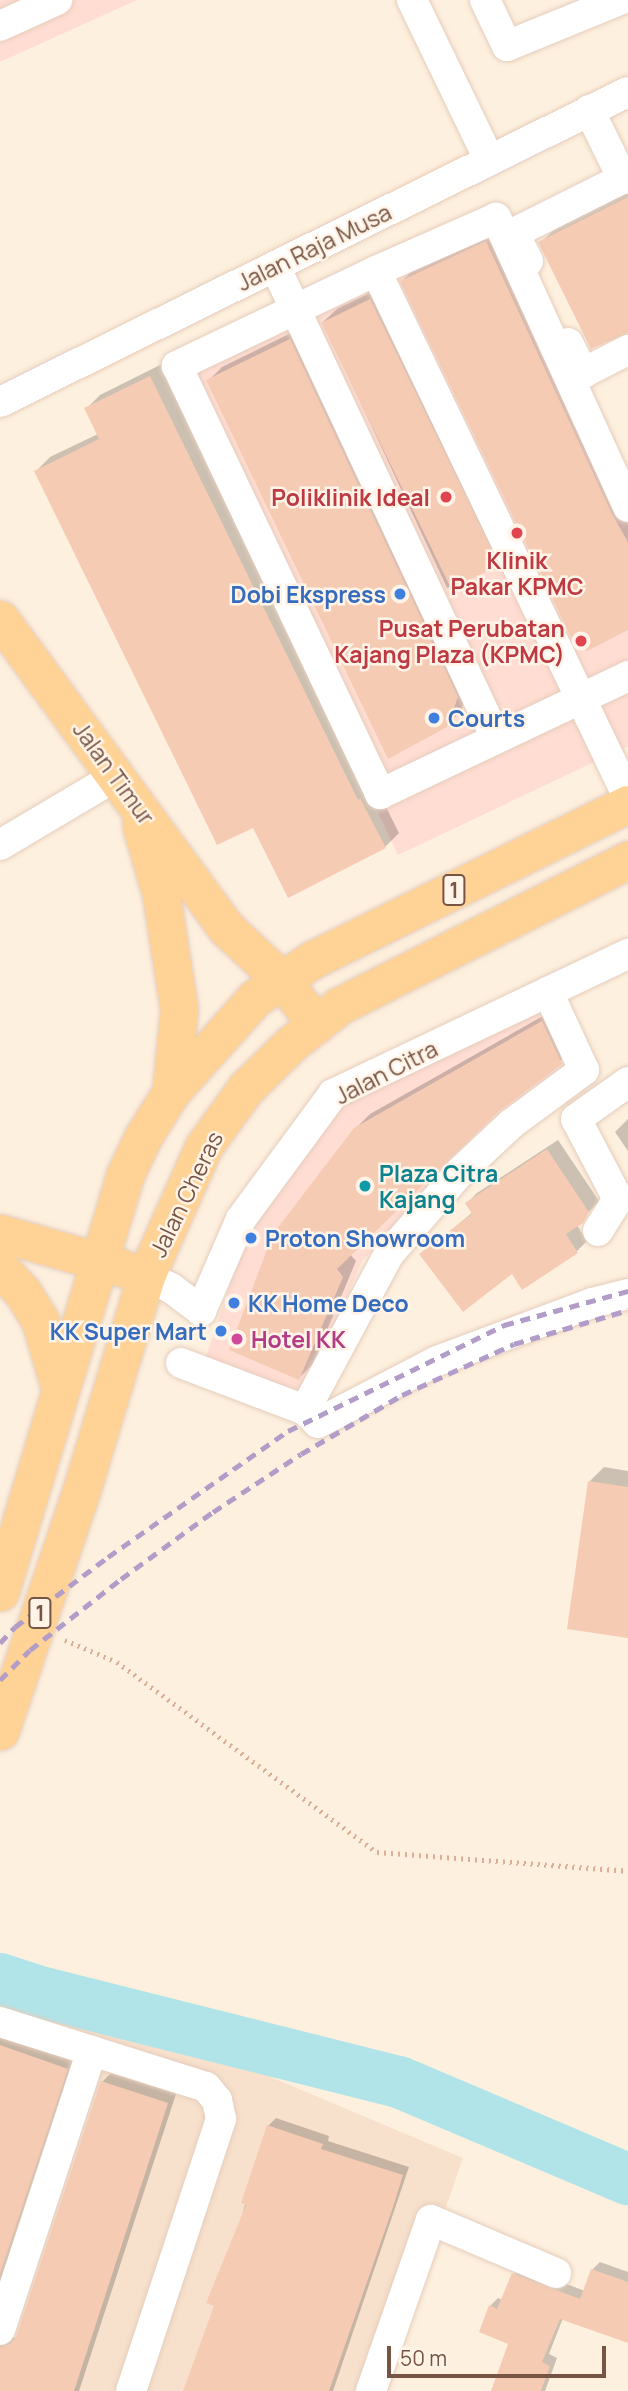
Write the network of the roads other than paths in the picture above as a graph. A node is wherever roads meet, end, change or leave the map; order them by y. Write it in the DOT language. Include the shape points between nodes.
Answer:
graph roads {
  1 [pos="57,0"];
  2 [pos="412,0"];
  3 [pos="485,0"];
  4 [pos="620,0"];
  5 [pos="571,9"];
  6 [pos="0,26"];
  7 [pos="628,92"];
  8 [pos="589,110"];
  9 [pos="489,159"];
  10 [pos="626,178"];
  11 [pos="275,266"];
  12 [pos="376,271"];
  13 [pos="296,311"];
  14 [pos="628,350"];
  15 [pos="0,402"];
  16 [pos="628,507"];
  17 [pos="0,619"];
  18 [pos="628,676"];
  19 [pos="581,698"];
  20 [pos="496,738"];
  21 [pos="125,789"];
  22 [pos="628,797"];
  23 [pos="628,804"];
  24 [pos="0,845"];
  25 [pos="628,860"];
  26 [pos="628,885"];
  27 [pos="563,893"];
  28 [pos="628,954"];
  29 [pos="268,989"];
  30 [pos="548,992"];
  31 [pos="304,1034"];
  32 [pos="628,1082"];
  33 [pos="171,1093"];
  34 [pos="597,1231"];
  35 [pos="0,1233"];
  36 [pos="101,1260"];
  37 [pos="0,1268"];
  38 [pos="146,1276"];
  39 [pos="628,1294"];
  40 [pos="181,1363"];
  41 [pos="60,1390"];
  42 [pos="305,1410"];
  43 [pos="0,1592"];
  44 [pos="0,1731"];
  45 [pos="0,2022"];
  46 [pos="92,2051"];
  47 [pos="556,2273"];
  48 [pos="0,2330"];
  49 [pos="131,2391"];
  50 [pos="370,2391"];
  1 -- 6 [label="street"];
  2 -- 9 [label="street"];
  3 -- 5 [label="street" via="507,46"];
  4 -- 5 [label="street"];
  7 -- 8 [label="street, Jalan Raja Musa"];
  8 -- 9 [label="street, Jalan Raja Musa"];
  8 -- 10 [label="street"];
  9 -- 11 [label="street, Jalan Raja Musa"];
  10 -- 14 [label="street" via="514,233 583,373"];
  11 -- 13 [label="street"];
  11 -- 15 [label="street, Jalan Raja Musa"];
  12 -- 13 [label="street"];
  12 -- 16 [label="street" via="496,218"];
  12 -- 19 [label="street"];
  13 -- 20 [label="street"];
  13 -- 20 [label="street" via="177,366 380,794"];
  17 -- 21 [label="main road, Jalan Timur"];
  18 -- 19 [label="street"];
  19 -- 20 [label="street"];
  19 -- 22 [label="street"];
  21 -- 24 [label="street"];
  21 -- 29 [label="main road, Jalan Timur"];
  21 -- 33 [label="main road" via="161,894 179,1009"];
  23 -- 29 [label="main road, 1" via="312,960"];
  25 -- 27 [label="main road, Jalan Cheras / 1"];
  26 -- 27 [label="main road"];
  27 -- 31 [label="main road, Jalan Cheras / 1" via="339,1006"];
  28 -- 30 [label="street, Jalan Citra"];
  29 -- 31 [label="main road, Jalan Timur"];
  29 -- 33 [label="main road, 1"];
  30 -- 38 [label="street, Jalan Citra" via="333,1094 242,1219 201,1311"];
  30 -- 42 [label="street" via="584,1070 511,1124 461,1171 388,1254"];
  31 -- 38 [label="main road, Jalan Cheras / 1" via="246,1088 204,1146"];
  32 -- 34 [label="street" via="576,1119 618,1199"];
  33 -- 36 [label="main road, 1" via="125,1175"];
  35 -- 36 [label="main road"];
  36 -- 38 [label="main road"];
  36 -- 41 [label="main road, 1"];
  37 -- 41 [label="main road" via="40,1320"];
  38 -- 44 [label="main road, Jalan Cheras / 1" via="80,1495"];
  39 -- 42 [label="street" via="437,1361 318,1423"];
  40 -- 42 [label="street"];
  41 -- 43 [label="main road, 1"];
  45 -- 46 [label="street"];
  46 -- 48 [label="street"];
  46 -- 49 [label="street" via="206,2087 217,2100 221,2119"];
  47 -- 50 [label="street" via="431,2220"];
}
